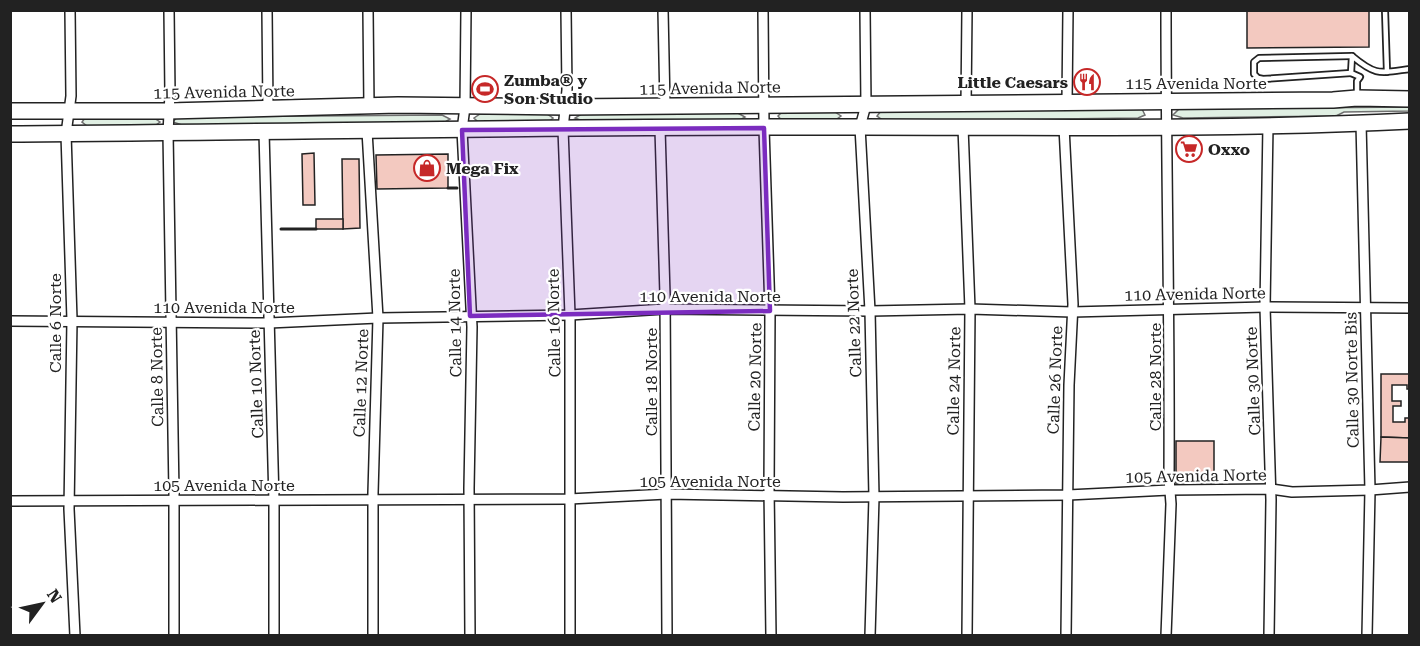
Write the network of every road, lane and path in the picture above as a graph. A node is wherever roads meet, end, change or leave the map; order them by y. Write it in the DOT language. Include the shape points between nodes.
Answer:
graph roads {
  1 [pos="70,10"];
  2 [pos="169,10"];
  3 [pos="267,10"];
  4 [pos="368,10"];
  5 [pos="466,10"];
  6 [pos="566,10"];
  7 [pos="663,10"];
  8 [pos="763,10"];
  9 [pos="865,10"];
  10 [pos="967,10"];
  11 [pos="1068,10"];
  12 [pos="1166,10"];
  13 [pos="1385,10"];
  14 [pos="1352,56"];
  15 [pos="1410,69"];
  16 [pos="1387,72"];
  17 [pos="1351,73"];
  18 [pos="1357,98"];
  19 [pos="1410,99"];
  20 [pos="1166,101"];
  21 [pos="1067,102"];
  22 [pos="765,105"];
  23 [pos="866,105"];
  24 [pos="966,105"];
  25 [pos="665,106"];
  26 [pos="369,107"];
  27 [pos="465,107"];
  28 [pos="567,107"];
  29 [pos="268,109"];
  30 [pos="10,111"];
  31 [pos="69,111"];
  32 [pos="168,111"];
  33 [pos="1410,121"];
  34 [pos="1361,123"];
  35 [pos="1268,125"];
  36 [pos="860,126"];
  37 [pos="1064,126"];
  38 [pos="1166,126"];
  39 [pos="963,127"];
  40 [pos="764,128"];
  41 [pos="563,129"];
  42 [pos="660,129"];
  43 [pos="462,130"];
  44 [pos="367,131"];
  45 [pos="264,132"];
  46 [pos="168,133"];
  47 [pos="10,134"];
  48 [pos="66,134"];
  49 [pos="1265,307"];
  50 [pos="1365,308"];
  51 [pos="1410,308"];
  52 [pos="665,309"];
  53 [pos="970,309"];
  54 [pos="1170,309"];
  55 [pos="770,311"];
  56 [pos="870,311"];
  57 [pos="1072,312"];
  58 [pos="570,315"];
  59 [pos="471,316"];
  60 [pos="378,318"];
  61 [pos="72,320"];
  62 [pos="10,321"];
  63 [pos="171,323"];
  64 [pos="269,323"];
  65 [pos="1410,487"];
  66 [pos="1271,489"];
  67 [pos="1170,490"];
  68 [pos="1370,490"];
  69 [pos="667,494"];
  70 [pos="1068,495"];
  71 [pos="769,496"];
  72 [pos="873,496"];
  73 [pos="968,496"];
  74 [pos="570,499"];
  75 [pos="69,500"];
  76 [pos="174,500"];
  77 [pos="372,500"];
  78 [pos="470,500"];
  79 [pos="10,501"];
  80 [pos="274,501"];
  81 [pos="75,636"];
  82 [pos="174,636"];
  83 [pos="274,636"];
  84 [pos="373,636"];
  85 [pos="470,636"];
  86 [pos="570,636"];
  87 [pos="667,636"];
  88 [pos="771,636"];
  89 [pos="870,636"];
  90 [pos="968,636"];
  91 [pos="1066,636"];
  92 [pos="1166,636"];
  93 [pos="1269,636"];
  94 [pos="1366,636"];
  1 -- 31 [label="street, Calle 6 Norte"];
  2 -- 32 [label="street, Calle 8 Norte"];
  3 -- 29 [label="street"];
  4 -- 26 [label="street"];
  5 -- 27 [label="street, Calle 14 Norte"];
  6 -- 28 [label="street, Calle 16 Norte"];
  7 -- 25 [label="street"];
  8 -- 22 [label="street, Calle 20 Norte"];
  9 -- 23 [label="street, Calle 22 Norte"];
  10 -- 24 [label="street"];
  11 -- 21 [label="street"];
  12 -- 20 [label="street, Calle 28 Norte"];
  13 -- 16 [label="lane"];
  14 -- 16 [label="lane" via="1370,71"];
  14 -- 17 [label="lane"];
  14 -- 17 [label="lane" via="1258,58 1254,62 1258,78"];
  15 -- 16 [label="lane"];
  17 -- 18 [label="lane" via="1360,77"];
  18 -- 19 [label="main road, 115 Avenida Norte"];
  18 -- 20 [label="main road, 115 Avenida Norte"];
  20 -- 21 [label="main road, 115 Avenida Norte"];
  20 -- 38 [label="street, Calle 28 Norte"];
  21 -- 24 [label="main road, 115 Avenida Norte"];
  22 -- 23 [label="main road, 115 Avenida Norte"];
  22 -- 25 [label="main road, 115 Avenida Norte"];
  22 -- 40 [label="street, Calle 20 Norte"];
  23 -- 24 [label="main road, 115 Avenida Norte"];
  23 -- 36 [label="street, Calle 22 Norte"];
  25 -- 28 [label="main road, 115 Avenida Norte"];
  26 -- 27 [label="main road, 115 Avenida Norte"];
  26 -- 29 [label="main road, 115 Avenida Norte"];
  27 -- 28 [label="main road, 115 Avenida Norte"];
  27 -- 43 [label="street, Calle 14 Norte"];
  28 -- 41 [label="street, Calle 16 Norte"];
  29 -- 32 [label="main road, 115 Avenida Norte"];
  30 -- 31 [label="main road, 115 Avenida Norte"];
  31 -- 32 [label="main road, 115 Avenida Norte"];
  31 -- 48 [label="street, Calle 6 Norte"];
  32 -- 46 [label="street, Calle 8 Norte"];
  33 -- 34 [label="main road"];
  34 -- 35 [label="main road"];
  34 -- 50 [label="street, Calle 30 Norte Bis"];
  35 -- 38 [label="main road"];
  35 -- 49 [label="street, Calle 30 Norte"];
  36 -- 39 [label="main road"];
  36 -- 40 [label="main road"];
  36 -- 56 [label="street, Calle 22 Norte"];
  37 -- 38 [label="main road"];
  37 -- 39 [label="main road"];
  37 -- 57 [label="street, Calle 26 Norte"];
  38 -- 54 [label="street, Calle 28 Norte"];
  39 -- 53 [label="street, Calle 24 Norte"];
  40 -- 42 [label="main road"];
  40 -- 55 [label="street, Calle 20 Norte"];
  41 -- 42 [label="main road"];
  41 -- 43 [label="main road"];
  41 -- 58 [label="street, Calle 16 Norte"];
  42 -- 52 [label="street, Calle 18 Norte"];
  43 -- 44 [label="main road"];
  43 -- 59 [label="street, Calle 14 Norte"];
  44 -- 45 [label="main road"];
  44 -- 60 [label="street, Calle 12 Norte"];
  45 -- 46 [label="main road"];
  45 -- 64 [label="street, Calle 10 Norte"];
  46 -- 48 [label="main road"];
  46 -- 63 [label="street, Calle 8 Norte"];
  47 -- 48 [label="main road"];
  48 -- 61 [label="street, Calle 6 Norte"];
  49 -- 50 [label="street, 110 Avenida Norte"];
  49 -- 54 [label="street, 110 Avenida Norte"];
  49 -- 66 [label="street, Calle 30 Norte"];
  50 -- 51 [label="street, 110 Avenida Norte"];
  50 -- 68 [label="street, Calle 30 Norte Bis"];
  52 -- 55 [label="street, 110 Avenida Norte"];
  52 -- 58 [label="street, 110 Avenida Norte"];
  52 -- 69 [label="street, Calle 18 Norte"];
  53 -- 56 [label="street, 110 Avenida Norte"];
  53 -- 57 [label="street, 110 Avenida Norte"];
  53 -- 73 [label="street, Calle 24 Norte"];
  54 -- 57 [label="street, 110 Avenida Norte"];
  54 -- 67 [label="street, Calle 28 Norte"];
  55 -- 56 [label="street, 110 Avenida Norte"];
  55 -- 71 [label="street, Calle 20 Norte"];
  56 -- 72 [label="street, Calle 22 Norte"];
  57 -- 70 [label="street, Calle 26 Norte"];
  58 -- 59 [label="street, 110 Avenida Norte"];
  58 -- 74 [label="street, Calle 16 Norte"];
  59 -- 60 [label="street, 110 Avenida Norte"];
  59 -- 78 [label="street, Calle 14 Norte"];
  60 -- 64 [label="street, 110 Avenida Norte"];
  60 -- 77 [label="street, Calle 12 Norte"];
  61 -- 62 [label="street, 110 Avenida Norte"];
  61 -- 63 [label="street, 110 Avenida Norte"];
  61 -- 75 [label="street, Calle 6 Norte"];
  63 -- 64 [label="street, 110 Avenida Norte"];
  63 -- 76 [label="street, Calle 8 Norte"];
  64 -- 80 [label="street, Calle 10 Norte"];
  65 -- 68 [label="street, 105 Avenida Norte"];
  66 -- 67 [label="street, 105 Avenida Norte"];
  66 -- 68 [label="street, 105 Avenida Norte"];
  66 -- 93 [label="street, Calle 30 Norte"];
  67 -- 70 [label="street, 105 Avenida Norte"];
  67 -- 92 [label="street, Calle 28 Norte"];
  68 -- 94 [label="street, Calle 30 Norte Bis"];
  69 -- 71 [label="street, 105 Avenida Norte"];
  69 -- 74 [label="street, 105 Avenida Norte"];
  69 -- 87 [label="street, Calle 18 Norte"];
  70 -- 73 [label="street, 105 Avenida Norte"];
  70 -- 91 [label="street, Calle 26 Norte"];
  71 -- 72 [label="street, 105 Avenida Norte"];
  71 -- 88 [label="street, Calle 20 Norte"];
  72 -- 73 [label="street, 105 Avenida Norte"];
  72 -- 89 [label="street, Calle 22 Norte"];
  73 -- 90 [label="street, Calle 24 Norte"];
  74 -- 78 [label="street, 105 Avenida Norte"];
  74 -- 86 [label="street, Calle 16 Norte"];
  75 -- 76 [label="street, 105 Avenida Norte"];
  75 -- 79 [label="street, 105 Avenida Norte"];
  75 -- 81 [label="street, Calle 6 Norte"];
  76 -- 80 [label="street, 105 Avenida Norte"];
  76 -- 82 [label="street, Calle 8 Norte"];
  77 -- 78 [label="street, 105 Avenida Norte"];
  77 -- 80 [label="street, 105 Avenida Norte"];
  77 -- 84 [label="street, Calle 12 Norte"];
  78 -- 85 [label="street, Calle 14 Norte"];
  80 -- 83 [label="street, Calle 10 Norte"];
}
